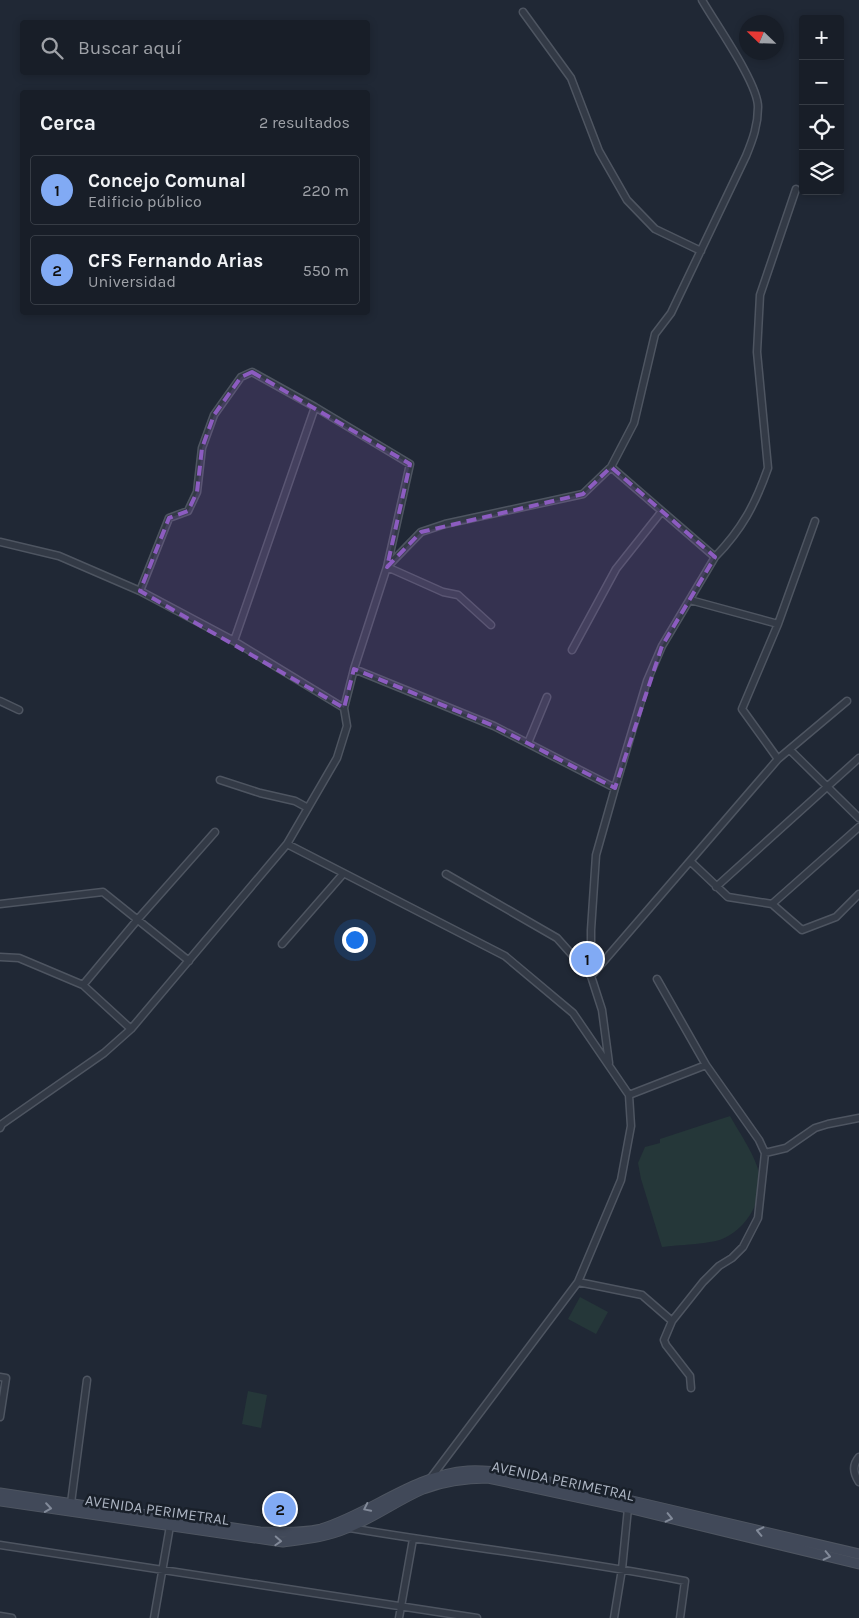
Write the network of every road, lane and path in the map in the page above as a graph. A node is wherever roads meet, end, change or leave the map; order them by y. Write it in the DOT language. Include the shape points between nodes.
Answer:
graph roads {
  1 [pos="702,0"];
  2 [pos="523,12"];
  3 [pos="796,189"];
  4 [pos="701,251"];
  5 [pos="315,407"];
  6 [pos="611,467"];
  7 [pos="662,512"];
  8 [pos="815,521"];
  9 [pos="0,542"];
  10 [pos="715,557"];
  11 [pos="387,567"];
  12 [pos="140,591"];
  13 [pos="690,600"];
  14 [pos="778,624"];
  15 [pos="491,625"];
  16 [pos="234,641"];
  17 [pos="572,650"];
  18 [pos="354,669"];
  19 [pos="547,697"];
  20 [pos="0,701"];
  21 [pos="846,701"];
  22 [pos="344,708"];
  23 [pos="19,710"];
  24 [pos="528,743"];
  25 [pos="790,750"];
  26 [pos="859,758"];
  27 [pos="778,759"];
  28 [pos="220,780"];
  29 [pos="828,786"];
  30 [pos="614,788"];
  31 [pos="308,808"];
  32 [pos="859,818"];
  33 [pos="859,827"];
  34 [pos="215,832"];
  35 [pos="287,844"];
  36 [pos="690,861"];
  37 [pos="343,874"];
  38 [pos="446,874"];
  39 [pos="716,886"];
  40 [pos="859,894"];
  41 [pos="0,904"];
  42 [pos="772,904"];
  43 [pos="138,919"];
  44 [pos="282,944"];
  45 [pos="0,957"];
  46 [pos="189,961"];
  47 [pos="591,976"];
  48 [pos="657,979"];
  49 [pos="83,985"];
  50 [pos="131,1029"];
  51 [pos="609,1065"];
  52 [pos="706,1065"];
  53 [pos="629,1095"];
  54 [pos="859,1118"];
  55 [pos="0,1128"];
  56 [pos="765,1153"];
  57 [pos="578,1282"];
  58 [pos="672,1321"];
  59 [pos="0,1377"];
  60 [pos="87,1380"];
  61 [pos="691,1388"];
  62 [pos="0,1417"];
  63 [pos="859,1456"];
  64 [pos="430,1479"];
  65 [pos="859,1482"];
  66 [pos="0,1493"];
  67 [pos="0,1501"];
  68 [pos="70,1503"];
  69 [pos="628,1508"];
  70 [pos="170,1526"];
  71 [pos="349,1528"];
  72 [pos="412,1539"];
  73 [pos="0,1545"];
  74 [pos="859,1554"];
  75 [pos="859,1564"];
  76 [pos="622,1569"];
  77 [pos="161,1571"];
  78 [pos="401,1606"];
  79 [pos="0,1616"];
  80 [pos="12,1618"];
  81 [pos="154,1618"];
  82 [pos="399,1618"];
  83 [pos="477,1618"];
  84 [pos="614,1618"];
  85 [pos="680,1618"];
  1 -- 4 [label="street" via="749,79 758,105 756,132"];
  2 -- 4 [label="street" via="571,78 599,152 627,200 655,229"];
  3 -- 10 [label="street" via="760,295 757,352 768,468 743,524"];
  4 -- 6 [label="street" via="671,313 655,334 634,424"];
  5 -- 11 [label="street" via="410,464"];
  5 -- 12 [label="street" via="252,372 241,377 214,415 202,448 197,492 188,511 169,518"];
  5 -- 16 [label="street"];
  6 -- 7 [label="street"];
  6 -- 11 [label="street" via="583,494 420,532"];
  7 -- 10 [label="street"];
  7 -- 17 [label="street" via="616,569"];
  8 -- 14 [label="street"];
  9 -- 12 [label="street" via="59,556"];
  10 -- 13 [label="street"];
  11 -- 15 [label="street" via="443,592 458,595"];
  11 -- 18 [label="street"];
  12 -- 16 [label="street"];
  13 -- 14 [label="street"];
  13 -- 30 [label="street" via="662,646 647,681"];
  14 -- 27 [label="street" via="742,709"];
  16 -- 22 [label="street"];
  18 -- 22 [label="street"];
  18 -- 24 [label="street"];
  19 -- 24 [label="street"];
  20 -- 23 [label="street"];
  21 -- 25 [label="street"];
  22 -- 31 [label="street" via="347,726 337,758"];
  24 -- 30 [label="street"];
  25 -- 27 [label="street"];
  25 -- 29 [label="street"];
  26 -- 29 [label="street"];
  27 -- 36 [label="street"];
  28 -- 31 [label="street" via="295,801"];
  29 -- 32 [label="street"];
  29 -- 39 [label="street"];
  30 -- 47 [label="street" via="596,855 590,930"];
  31 -- 35 [label="street"];
  33 -- 42 [label="street"];
  34 -- 43 [label="street"];
  35 -- 37 [label="street"];
  35 -- 46 [label="street"];
  36 -- 39 [label="street"];
  36 -- 47 [label="street"];
  37 -- 44 [label="street"];
  37 -- 51 [label="street" via="505,956 574,1013"];
  38 -- 47 [label="street" via="557,938"];
  39 -- 42 [label="street" via="728,897"];
  40 -- 42 [label="street" via="836,917 802,930"];
  41 -- 43 [label="street" via="103,892"];
  43 -- 46 [label="street"];
  43 -- 49 [label="street"];
  45 -- 49 [label="street" via="20,958"];
  46 -- 50 [label="street"];
  47 -- 51 [label="street" via="602,1010"];
  48 -- 52 [label="street"];
  49 -- 50 [label="street"];
  50 -- 55 [label="street"];
  51 -- 53 [label="street"];
  52 -- 53 [label="street"];
  52 -- 56 [label="street" via="760,1140"];
  53 -- 57 [label="street" via="631,1126 621,1180"];
  54 -- 56 [label="street" via="815,1128 786,1148"];
  56 -- 58 [label="street" via="758,1218 743,1247 703,1282"];
  57 -- 58 [label="street" via="642,1295"];
  57 -- 64 [label="street"];
  58 -- 61 [label="street" via="664,1340 690,1376"];
  59 -- 62 [label="street" via="6,1378"];
  60 -- 68 [label="street"];
  63 -- 65 [label="street" via="854,1467"];
  64 -- 68 [label="main road, AVENIDA PERIMETRAL, one-way" via="320,1529 297,1532 260,1532"];
  74 -- 64 [label="main road, AVENIDA PERIMETRAL, one-way" via="494,1471 467,1471"];
  66 -- 68 [label="main road, AVENIDA PERIMETRAL"];
  67 -- 70 [label="main road, AVENIDA PERIMETRAL, one-way"];
  69 -- 71 [label="main road, AVENIDA PERIMETRAL" via="488,1478 466,1478 423,1489"];
  69 -- 75 [label="main road, AVENIDA PERIMETRAL, one-way"];
  69 -- 76 [label="street"];
  70 -- 71 [label="main road, AVENIDA PERIMETRAL, one-way" via="283,1542 325,1536"];
  70 -- 77 [label="street"];
  71 -- 72 [label="street"];
  72 -- 76 [label="street"];
  72 -- 78 [label="street"];
  73 -- 77 [label="street"];
  76 -- 84 [label="street"];
  76 -- 85 [label="street" via="685,1581"];
  77 -- 78 [label="street"];
  77 -- 81 [label="street"];
  78 -- 82 [label="street"];
  78 -- 83 [label="street"];
  79 -- 80 [label="street"];
}
